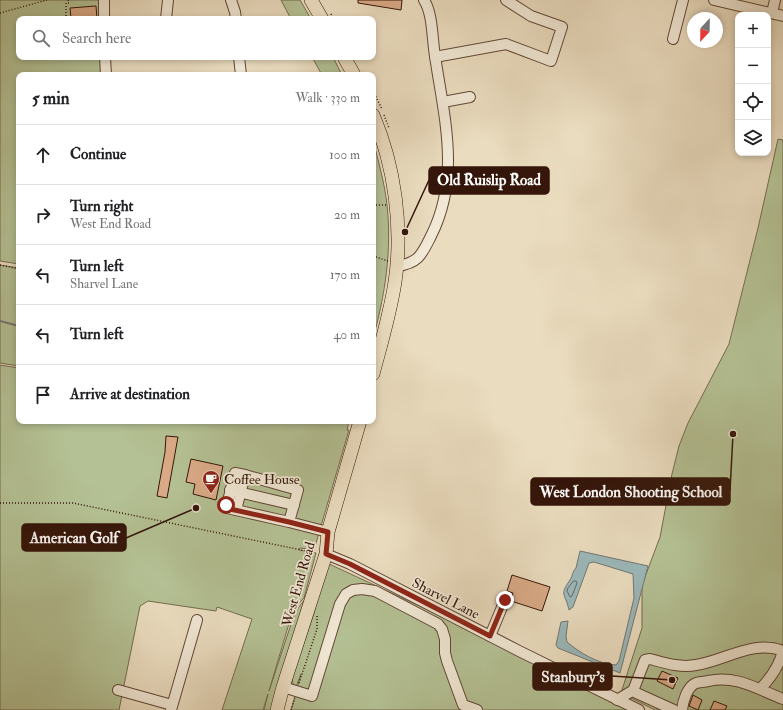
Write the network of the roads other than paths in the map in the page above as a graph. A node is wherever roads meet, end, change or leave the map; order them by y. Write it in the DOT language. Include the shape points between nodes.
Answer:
graph roads {
  1 [pos="104,0"];
  2 [pos="168,0"];
  3 [pos="231,0"];
  4 [pos="311,0"];
  5 [pos="424,0"];
  6 [pos="506,0"];
  7 [pos="683,0"];
  8 [pos="714,0"];
  9 [pos="774,0"];
  10 [pos="772,13"];
  11 [pos="104,16"];
  12 [pos="166,16"];
  13 [pos="236,16"];
  14 [pos="320,16"];
  15 [pos="783,16"];
  16 [pos="673,38"];
  17 [pos="435,57"];
  18 [pos="105,60"];
  19 [pos="240,60"];
  20 [pos="346,60"];
  21 [pos="106,72"];
  22 [pos="241,72"];
  23 [pos="352,72"];
  24 [pos="470,97"];
  25 [pos="443,102"];
  26 [pos="376,124"];
  27 [pos="393,264"];
  28 [pos="376,363"];
  29 [pos="359,424"];
  30 [pos="246,475"];
  31 [pos="230,490"];
  32 [pos="241,492"];
  33 [pos="294,505"];
  34 [pos="236,510"];
  35 [pos="289,522"];
  36 [pos="328,532"];
  37 [pos="326,554"];
  38 [pos="505,600"];
  39 [pos="197,620"];
  40 [pos="490,636"];
  41 [pos="283,687"];
  42 [pos="760,689"];
  43 [pos="118,690"];
  44 [pos="633,691"];
  45 [pos="783,699"];
  46 [pos="617,700"];
  47 [pos="172,708"];
  48 [pos="277,710"];
  49 [pos="477,710"];
  50 [pos="639,710"];
  51 [pos="674,710"];
  52 [pos="682,710"];
  1 -- 11 [label="street"];
  2 -- 12 [label="street"];
  3 -- 13 [label="street"];
  4 -- 14 [label="main road"];
  5 -- 17 [label="street" via="428,7"];
  6 -- 17 [label="street" via="531,16 562,27 551,61 506,44"];
  7 -- 16 [label="street"];
  8 -- 10 [label="street"];
  9 -- 10 [label="street"];
  10 -- 15 [label="street"];
  17 -- 25 [label="street"];
  18 -- 21 [label="street"];
  19 -- 22 [label="street"];
  20 -- 23 [label="main road"];
  24 -- 25 [label="street"];
  25 -- 27 [label="street" via="449,151 446,188 438,222 420,256 413,261"];
  26 -- 27 [label="main road" via="389,161 395,195 398,238"];
  27 -- 28 [label="main road" via="395,282 388,321"];
  29 -- 36 [label="main road, West End Road"];
  30 -- 31 [label="street" via="235,473"];
  30 -- 32 [label="street"];
  30 -- 33 [label="street" via="298,490"];
  31 -- 32 [label="street"];
  31 -- 34 [label="street" via="227,508"];
  32 -- 33 [label="street"];
  32 -- 34 [label="street"];
  33 -- 35 [label="street"];
  34 -- 35 [label="street"];
  35 -- 36 [label="street"];
  36 -- 37 [label="main road, West End Road"];
  37 -- 40 [label="street, Sharvel Lane"];
  37 -- 41 [label="main road, West End Road"];
  38 -- 40 [label="street"];
  39 -- 47 [label="street"];
  40 -- 46 [label="street, Sharvel Lane"];
  41 -- 48 [label="main road, West End Road"];
  41 -- 49 [label="street" via="312,699 340,604 346,594 353,590 375,590 438,624 445,639 447,661 464,705"];
  42 -- 44 [label="street" via="770,680 783,651 769,647 753,649 697,665 682,666 645,660"];
  42 -- 45 [label="street"];
  42 -- 52 [label="street" via="735,680 720,679 696,683 689,690"];
  43 -- 47 [label="street"];
  44 -- 46 [label="street"];
  44 -- 51 [label="street"];
  46 -- 50 [label="street, Sharvel Lane"];
}
